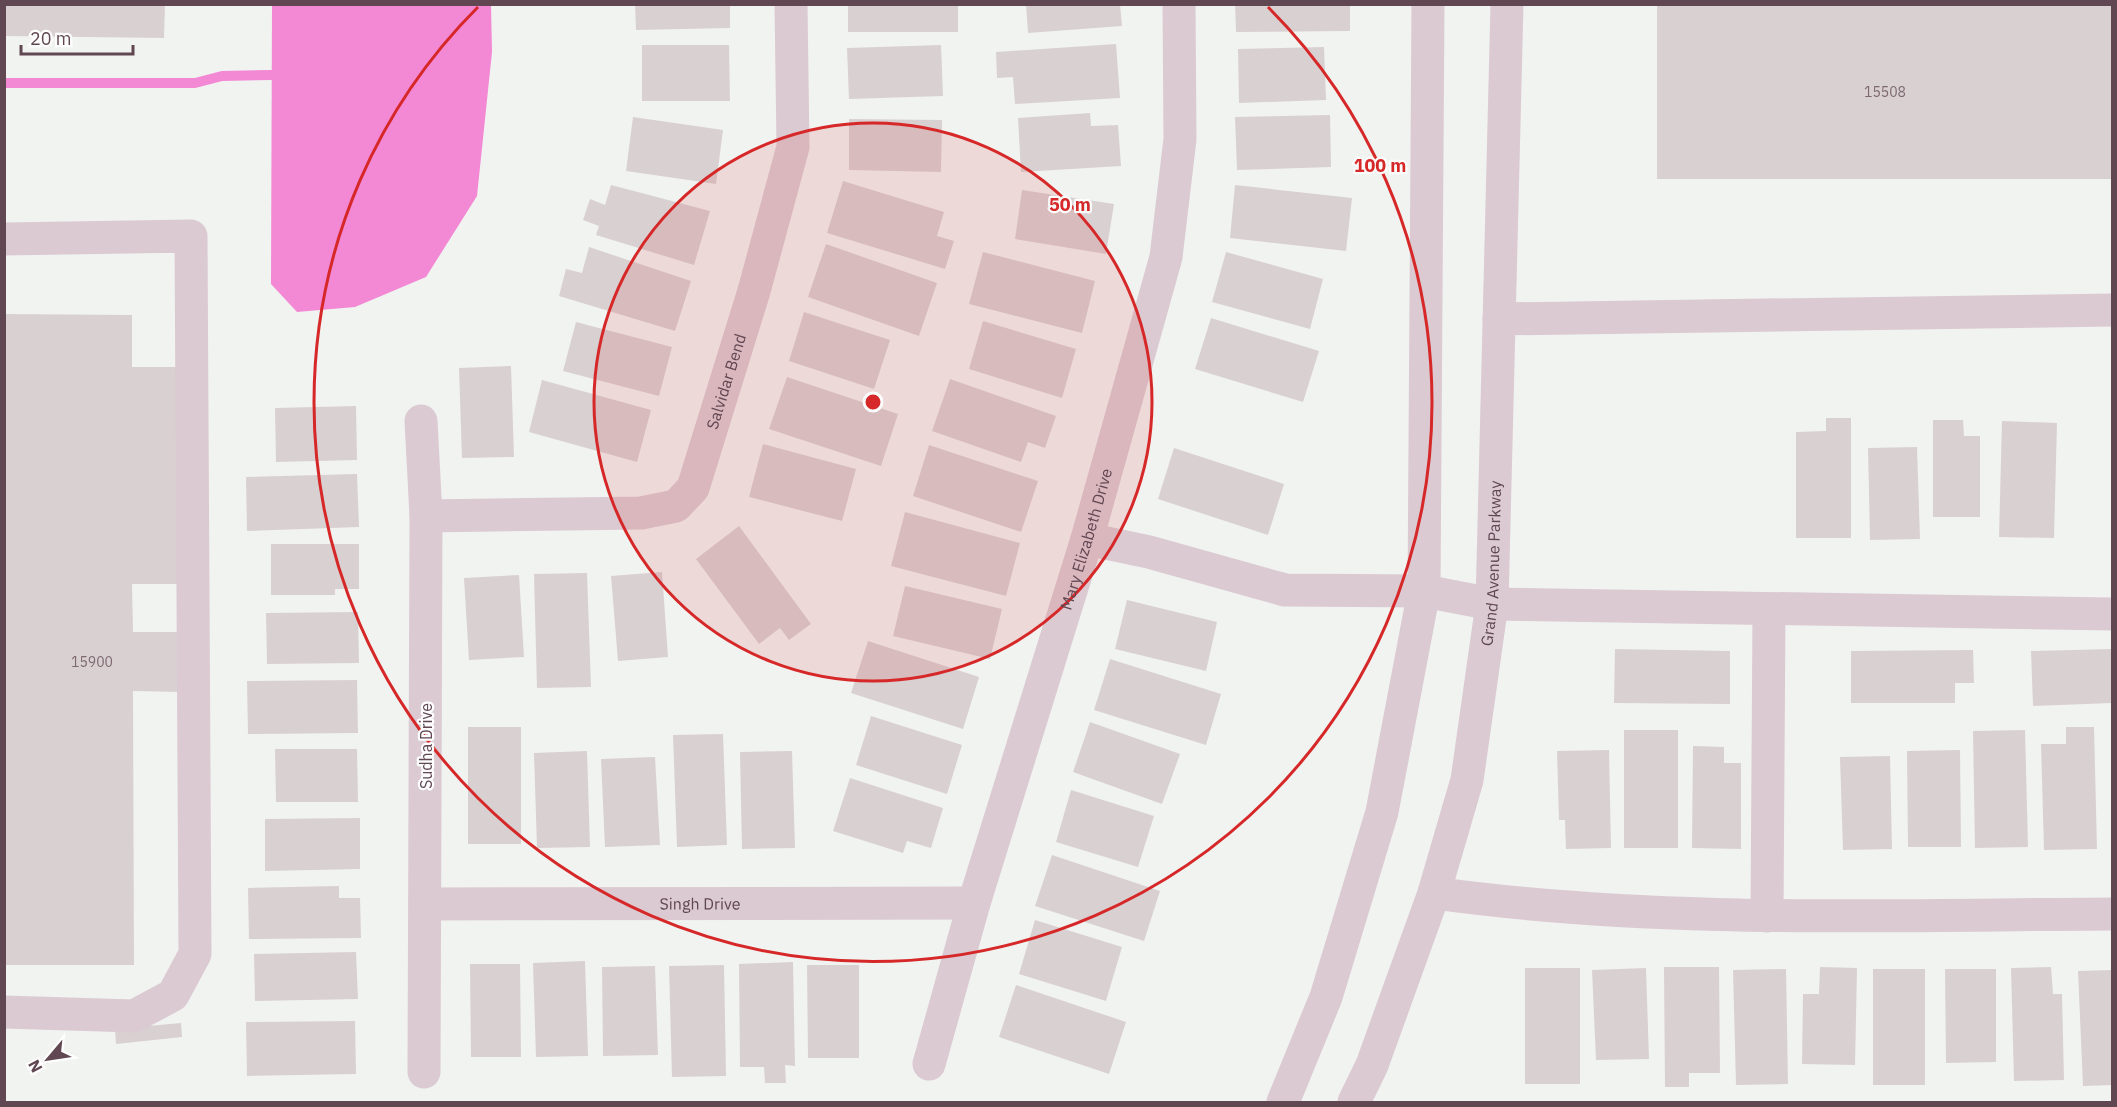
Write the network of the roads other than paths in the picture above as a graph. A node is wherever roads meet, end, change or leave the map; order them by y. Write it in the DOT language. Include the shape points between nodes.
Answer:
graph roads {
  1 [pos="791,4"];
  2 [pos="1179,4"];
  3 [pos="1428,4"];
  4 [pos="1507,4"];
  5 [pos="4,239"];
  6 [pos="2112,310"];
  7 [pos="1499,319"];
  8 [pos="420,421"];
  9 [pos="426,516"];
  10 [pos="1087,539"];
  11 [pos="1424,591"];
  12 [pos="1492,604"];
  13 [pos="1769,610"];
  14 [pos="2112,614"];
  15 [pos="1434,894"];
  16 [pos="974,903"];
  17 [pos="426,904"];
  18 [pos="2112,914"];
  19 [pos="1767,916"];
  20 [pos="4,1012"];
  21 [pos="929,1064"];
  22 [pos="424,1072"];
  23 [pos="1283,1102"];
  24 [pos="1354,1102"];
  1 -- 9 [label="street, Salvidar Bend" via="793,147 754,291 693,488 676,506 641,513"];
  2 -- 10 [label="street, Mary Elizabeth Drive" via="1180,139 1166,257"];
  3 -- 11 [label="street"];
  4 -- 7 [label="street, Grand Avenue Parkway"];
  5 -- 20 [label="street" via="190,236 195,954 173,995 134,1016"];
  6 -- 7 [label="street"];
  7 -- 12 [label="street, Grand Avenue Parkway"];
  8 -- 9 [label="street, Sudha Drive"];
  9 -- 17 [label="street, Sudha Drive"];
  10 -- 11 [label="street" via="1285,590"];
  10 -- 16 [label="street, Mary Elizabeth Drive"];
  11 -- 12 [label="street"];
  11 -- 23 [label="street" via="1382,812 1326,997"];
  12 -- 13 [label="street"];
  12 -- 15 [label="street, Grand Avenue Parkway" via="1467,780"];
  13 -- 14 [label="street"];
  13 -- 19 [label="street"];
  15 -- 19 [label="street" via="1546,906"];
  15 -- 24 [label="street, Grand Avenue Parkway" via="1372,1065"];
  16 -- 17 [label="street, Singh Drive"];
  16 -- 21 [label="street, Mary Elizabeth Drive"];
  17 -- 22 [label="street, Sudha Drive"];
  18 -- 19 [label="street"];
}
